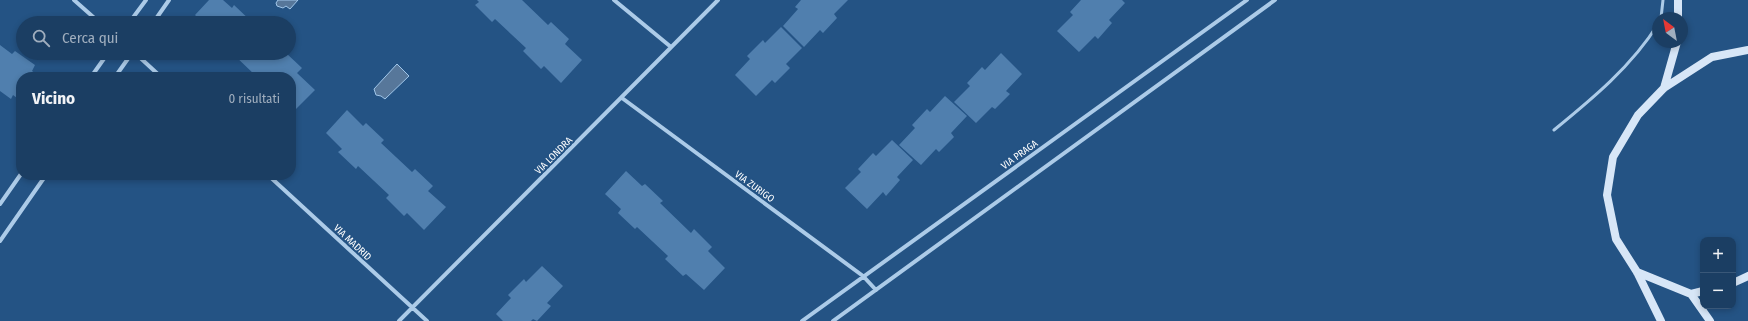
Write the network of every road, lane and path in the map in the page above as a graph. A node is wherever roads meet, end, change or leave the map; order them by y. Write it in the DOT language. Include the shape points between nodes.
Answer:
graph roads {
  1 [pos="74,0"];
  2 [pos="146,0"];
  3 [pos="169,0"];
  4 [pos="614,0"];
  5 [pos="718,0"];
  6 [pos="1247,0"];
  7 [pos="1276,0"];
  8 [pos="1663,0"];
  9 [pos="1678,0"];
  10 [pos="1662,12"];
  11 [pos="1678,12"];
  12 [pos="92,16"];
  13 [pos="134,16"];
  14 [pos="158,16"];
  15 [pos="1652,34"];
  16 [pos="671,46"];
  17 [pos="1675,48"];
  18 [pos="1748,50"];
  19 [pos="103,60"];
  20 [pos="127,60"];
  21 [pos="143,60"];
  22 [pos="95,72"];
  23 [pos="119,72"];
  24 [pos="156,72"];
  25 [pos="1664,88"];
  26 [pos="622,98"];
  27 [pos="1554,130"];
  28 [pos="17,180"];
  29 [pos="43,180"];
  30 [pos="273,180"];
  31 [pos="0,204"];
  32 [pos="0,241"];
  33 [pos="1636,272"];
  34 [pos="863,276"];
  35 [pos="1748,276"];
  36 [pos="1736,282"];
  37 [pos="876,290"];
  38 [pos="1700,292"];
  39 [pos="1691,294"];
  40 [pos="412,307"];
  41 [pos="399,321"];
  42 [pos="427,321"];
  43 [pos="802,321"];
  44 [pos="833,321"];
  45 [pos="1660,321"];
  46 [pos="1710,321"];
  1 -- 12 [label="street"];
  2 -- 13 [label="street"];
  3 -- 14 [label="street"];
  4 -- 16 [label="street"];
  5 -- 16 [label="street, VIA LONDRA"];
  6 -- 34 [label="street, VIA PRAGA"];
  7 -- 37 [label="street"];
  8 -- 10 [label="lane"];
  9 -- 11 [label="main road"];
  15 -- 27 [label="lane" via="1595,97"];
  16 -- 26 [label="street, VIA LONDRA"];
  17 -- 25 [label="main road"];
  18 -- 25 [label="main road" via="1712,57"];
  19 -- 22 [label="street"];
  20 -- 23 [label="street"];
  21 -- 24 [label="street"];
  25 -- 33 [label="main road" via="1638,115 1613,157 1608,188 1607,195 1616,239"];
  26 -- 34 [label="street, VIA ZURIGO"];
  26 -- 40 [label="street, VIA LONDRA"];
  28 -- 31 [label="street"];
  29 -- 32 [label="street"];
  30 -- 40 [label="street, VIA MADRID"];
  33 -- 39 [label="main road"];
  33 -- 45 [label="main road"];
  34 -- 37 [label="street, VIA ZURIGO"];
  34 -- 43 [label="street, VIA PRAGA"];
  35 -- 36 [label="main road"];
  37 -- 44 [label="street"];
  38 -- 39 [label="main road"];
  39 -- 46 [label="main road"];
  40 -- 41 [label="street, VIA LONDRA"];
  40 -- 42 [label="street, VIA MADRID"];
}
